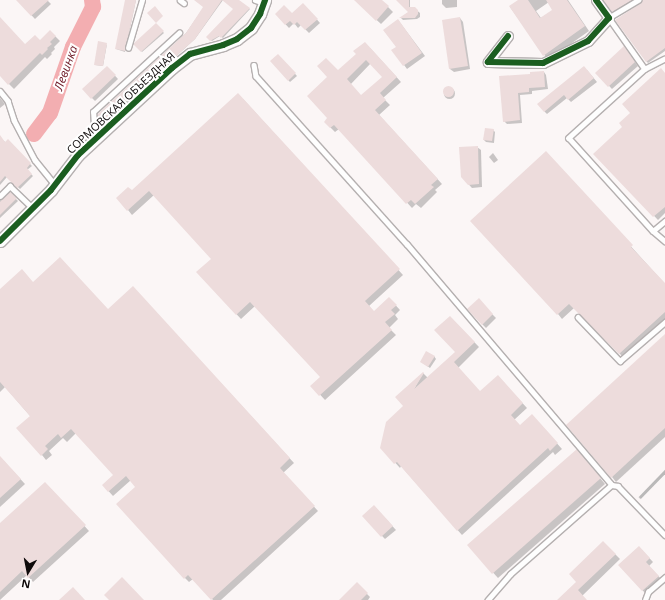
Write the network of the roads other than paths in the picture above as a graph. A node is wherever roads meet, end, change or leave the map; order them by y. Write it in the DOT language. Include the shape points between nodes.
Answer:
graph roads {
  1 [pos="142,0"];
  2 [pos="596,0"];
  3 [pos="639,0"];
  4 [pos="261,1"];
  5 [pos="609,18"];
  6 [pos="179,33"];
  7 [pos="508,36"];
  8 [pos="128,48"];
  9 [pos="665,59"];
  10 [pos="254,65"];
  11 [pos="645,68"];
  12 [pos="0,91"];
  13 [pos="102,134"];
  14 [pos="55,185"];
  15 [pos="0,196"];
  16 [pos="33,208"];
  17 [pos="665,221"];
  18 [pos="654,231"];
  19 [pos="0,241"];
  20 [pos="665,241"];
  21 [pos="578,317"];
  22 [pos="665,322"];
  23 [pos="612,485"];
  24 [pos="665,535"];
  25 [pos="665,577"];
  26 [pos="488,600"];
  27 [pos="645,600"];
  1 -- 8 [label="lane"];
  2 -- 5 [label="street"];
  3 -- 5 [label="lane"];
  4 -- 13 [label="street, СОРМОВСКАЯ ОБЪЕЗДНАЯ" via="260,14 251,28 237,39 223,45 190,54"];
  5 -- 7 [label="street" via="588,41 543,63 488,62"];
  5 -- 11 [label="lane"];
  6 -- 13 [label="lane" via="93,112 94,125"];
  9 -- 11 [label="lane"];
  10 -- 23 [label="lane" via="256,76 407,244"];
  11 -- 18 [label="lane" via="569,138"];
  12 -- 14 [label="lane" via="8,101 14,120 35,160"];
  13 -- 14 [label="street, СОРМОВСКАЯ ОБЪЕЗДНАЯ" via="78,156"];
  14 -- 16 [label="street, СОРМОВСКАЯ ОБЪЕЗДНАЯ"];
  15 -- 16 [label="lane" via="10,186"];
  16 -- 19 [label="street, СОРМОВСКАЯ ОБЪЕЗДНАЯ"];
  17 -- 18 [label="lane"];
  18 -- 20 [label="lane"];
  21 -- 22 [label="lane" via="620,361"];
  23 -- 24 [label="lane" via="618,486"];
  23 -- 26 [label="lane" via="512,574"];
  25 -- 27 [label="lane" via="648,592"];
}
